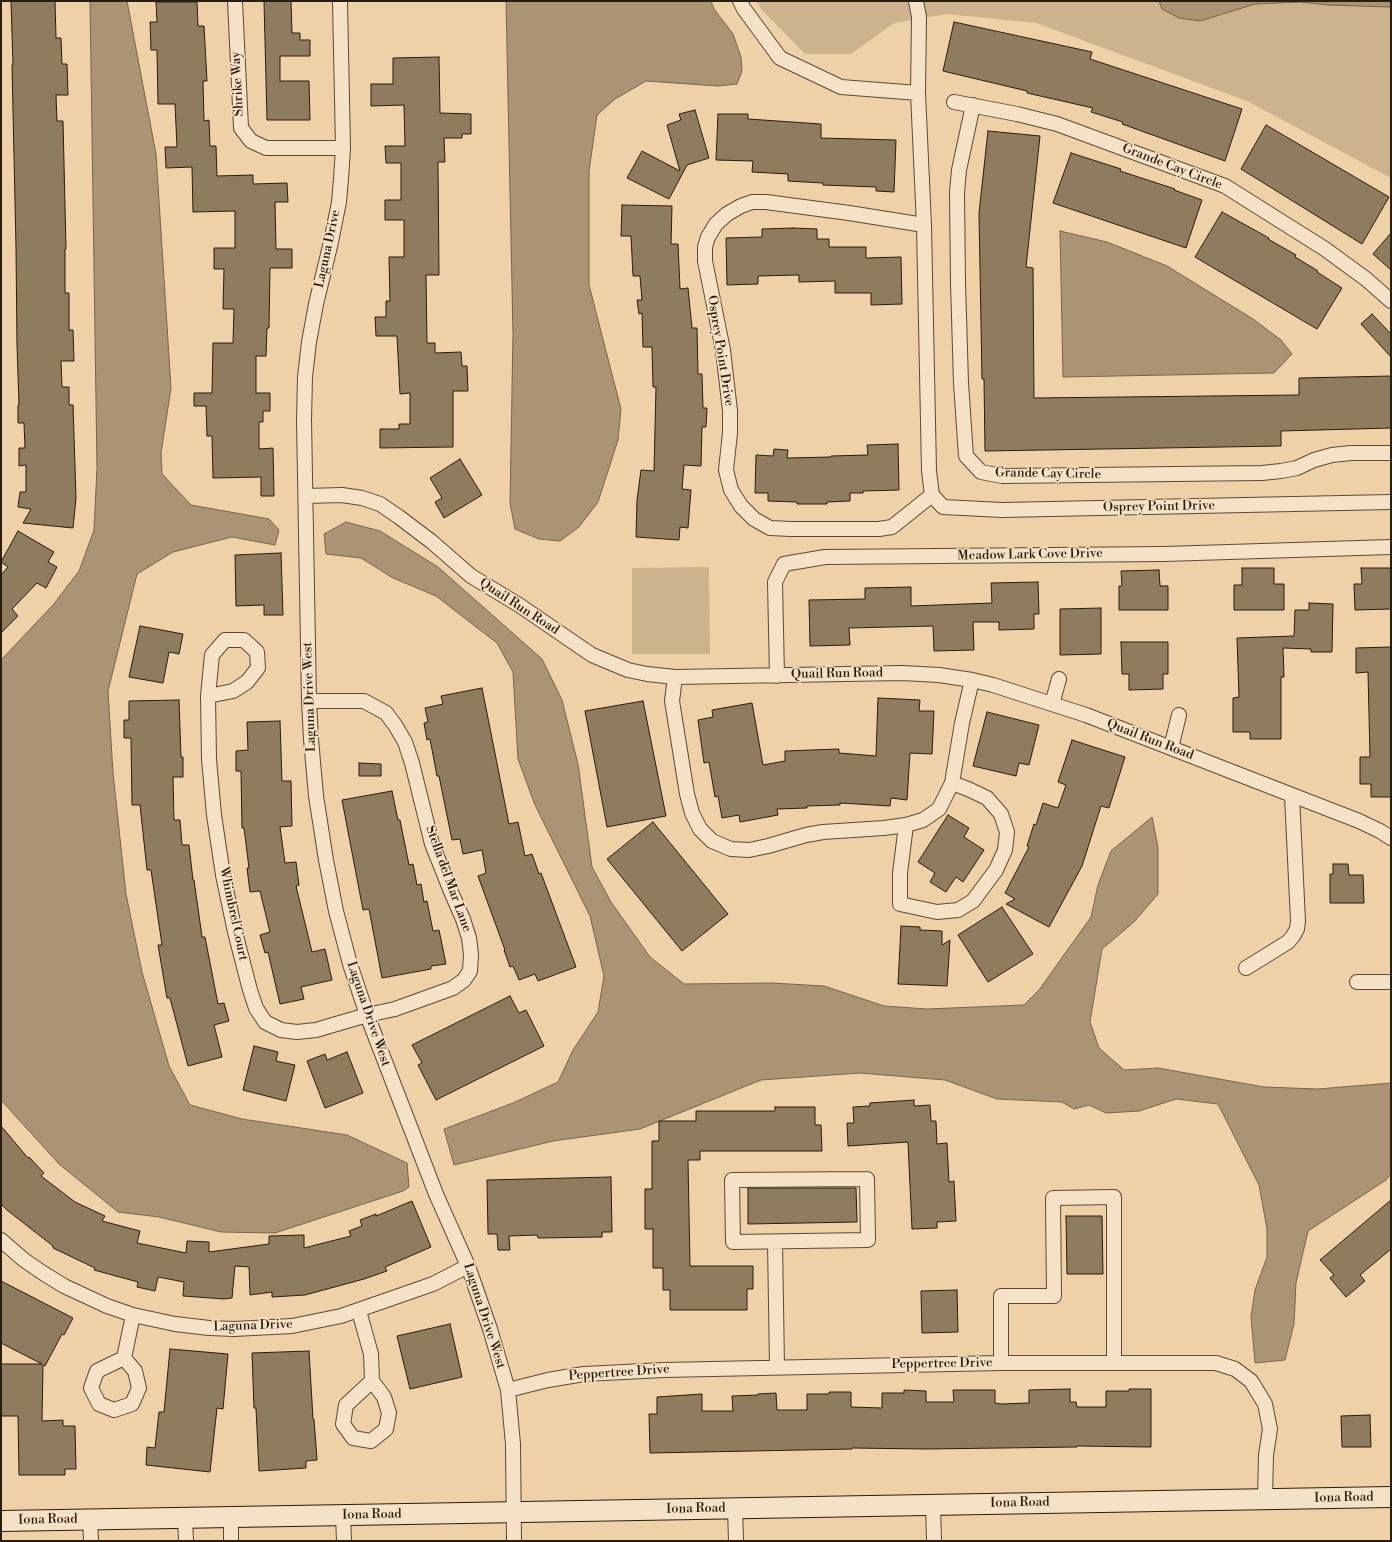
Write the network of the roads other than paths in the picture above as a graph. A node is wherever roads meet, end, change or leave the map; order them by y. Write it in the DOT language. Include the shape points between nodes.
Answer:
graph roads {
  1 [pos="235,1"];
  2 [pos="340,1"];
  3 [pos="740,1"];
  4 [pos="916,1"];
  5 [pos="918,93"];
  6 [pos="954,102"];
  7 [pos="972,105"];
  8 [pos="343,148"];
  9 [pos="924,224"];
  10 [pos="1391,301"];
  11 [pos="1391,453"];
  12 [pos="932,495"];
  13 [pos="306,496"];
  14 [pos="1391,502"];
  15 [pos="1391,547"];
  16 [pos="777,676"];
  17 [pos="675,677"];
  18 [pos="1059,678"];
  19 [pos="972,680"];
  20 [pos="208,696"];
  21 [pos="309,701"];
  22 [pos="1052,704"];
  23 [pos="1179,715"];
  24 [pos="1170,748"];
  25 [pos="952,783"];
  26 [pos="1292,796"];
  27 [pos="906,825"];
  28 [pos="1391,838"];
  29 [pos="1246,968"];
  30 [pos="1357,982"];
  31 [pos="1391,982"];
  32 [pos="367,1015"];
  33 [pos="1,1240"];
  34 [pos="774,1242"];
  35 [pos="468,1266"];
  36 [pos="359,1311"];
  37 [pos="133,1315"];
  38 [pos="124,1358"];
  39 [pos="1001,1363"];
  40 [pos="1114,1363"];
  41 [pos="777,1367"];
  42 [pos="372,1381"];
  43 [pos="508,1390"];
  44 [pos="1391,1497"];
  45 [pos="1265,1499"];
  46 [pos="933,1505"];
  47 [pos="735,1508"];
  48 [pos="513,1512"];
  49 [pos="343,1515"];
  50 [pos="230,1517"];
  51 [pos="185,1518"];
  52 [pos="90,1519"];
  53 [pos="1,1521"];
  54 [pos="91,1541"];
  55 [pos="186,1541"];
  56 [pos="231,1541"];
  57 [pos="344,1541"];
  58 [pos="514,1541"];
  59 [pos="736,1541"];
  60 [pos="934,1541"];
  1 -- 8 [label="street, Shrike Way" via="241,128 251,141 266,148"];
  2 -- 8 [label="street, Laguna Drive"];
  3 -- 5 [label="street" via="780,58 841,87"];
  4 -- 5 [label="street" via="919,17"];
  5 -- 9 [label="street"];
  6 -- 7 [label="street, Grande Cay Circle"];
  7 -- 10 [label="street, Grande Cay Circle" via="1057,124 1224,186 1325,248"];
  7 -- 11 [label="street, Grande Cay Circle" via="957,192 958,283 966,456 981,472 1002,476 1262,472 1297,468 1332,455"];
  8 -- 13 [label="street, Laguna Drive" via="339,202 316,304 306,370"];
  9 -- 12 [label="street" via="929,471"];
  9 -- 12 [label="street, Osprey Point Drive" via="752,202 727,214 716,224 708,237 705,261 723,350 730,411 726,470 731,490 741,506 754,519 770,528 879,529 892,527"];
  12 -- 14 [label="street, Osprey Point Drive" via="944,508 1002,510"];
  13 -- 17 [label="street, Quail Run Road" via="362,498 380,504 471,576 592,654 628,670"];
  13 -- 21 [label="street, Laguna Drive West"];
  15 -- 16 [label="street, Meadow Lark Cove Drive" via="1164,554 825,557 784,564 775,582"];
  16 -- 17 [label="street, Quail Run Road"];
  16 -- 19 [label="street, Quail Run Road" via="921,673"];
  17 -- 27 [label="street" via="672,701 687,794 700,829 712,841 731,849 748,850 823,832"];
  18 -- 22 [label="street"];
  19 -- 22 [label="street, Quail Run Road"];
  19 -- 25 [label="street"];
  20 -- 32 [label="street, Whimbrel Court" via="209,759 222,868 235,932 256,1008 266,1022 281,1030 297,1032 316,1030"];
  21 -- 32 [label="street, Laguna Drive West" via="316,796 326,860 350,964"];
  21 -- 32 [label="street, Stella del Mar Lane" via="364,701 386,713 395,725 405,742 412,763 432,844 469,938 470,971 464,980 453,988 403,1006"];
  22 -- 24 [label="street, Quail Run Road"];
  23 -- 24 [label="street"];
  24 -- 26 [label="street, Quail Run Road"];
  25 -- 27 [label="street" via="939,809 923,820"];
  25 -- 27 [label="street" via="987,798 1001,814 1007,832 1005,850 996,870 972,901 958,910 937,912 900,904 900,873"];
  26 -- 28 [label="street, Quail Run Road" via="1359,821"];
  26 -- 29 [label="street" via="1298,921 1296,929 1288,942"];
  30 -- 31 [label="street"];
  32 -- 35 [label="street, Laguna Drive West" via="436,1194"];
  33 -- 37 [label="street, Laguna Drive" via="24,1260 64,1286"];
  34 -- 34 [label="street" via="868,1240 867,1179 732,1180 733,1242"];
  34 -- 41 [label="street"];
  35 -- 36 [label="street, Laguna Drive" via="432,1284"];
  35 -- 43 [label="street, Laguna Drive West"];
  36 -- 37 [label="street, Laguna Drive" via="292,1326 234,1330 175,1324"];
  36 -- 42 [label="street" via="371,1354"];
  37 -- 38 [label="street"];
  39 -- 40 [label="street, Peppertree Drive"];
  39 -- 40 [label="street" via="1001,1296 1054,1296 1053,1198 1114,1198"];
  39 -- 41 [label="street, Peppertree Drive"];
  40 -- 45 [label="street, Peppertree Drive" via="1216,1363 1235,1369 1252,1381 1265,1404 1270,1429 1266,1455"];
  41 -- 43 [label="street, Peppertree Drive" via="584,1374"];
  43 -- 48 [label="street, Laguna Drive West" via="513,1444"];
  44 -- 45 [label="street, Iona Road"];
  45 -- 46 [label="street, Iona Road"];
  46 -- 47 [label="street, Iona Road"];
  46 -- 60 [label="street"];
  47 -- 48 [label="street, Iona Road"];
  47 -- 59 [label="street"];
  48 -- 49 [label="street, Iona Road"];
  48 -- 58 [label="street, Laguna Drive West"];
  49 -- 50 [label="street, Iona Road"];
  49 -- 57 [label="street"];
  50 -- 51 [label="street, Iona Road"];
  50 -- 56 [label="street"];
  51 -- 52 [label="street, Iona Road"];
  51 -- 55 [label="street"];
  52 -- 53 [label="street, Iona Road"];
  52 -- 54 [label="street"];
}
